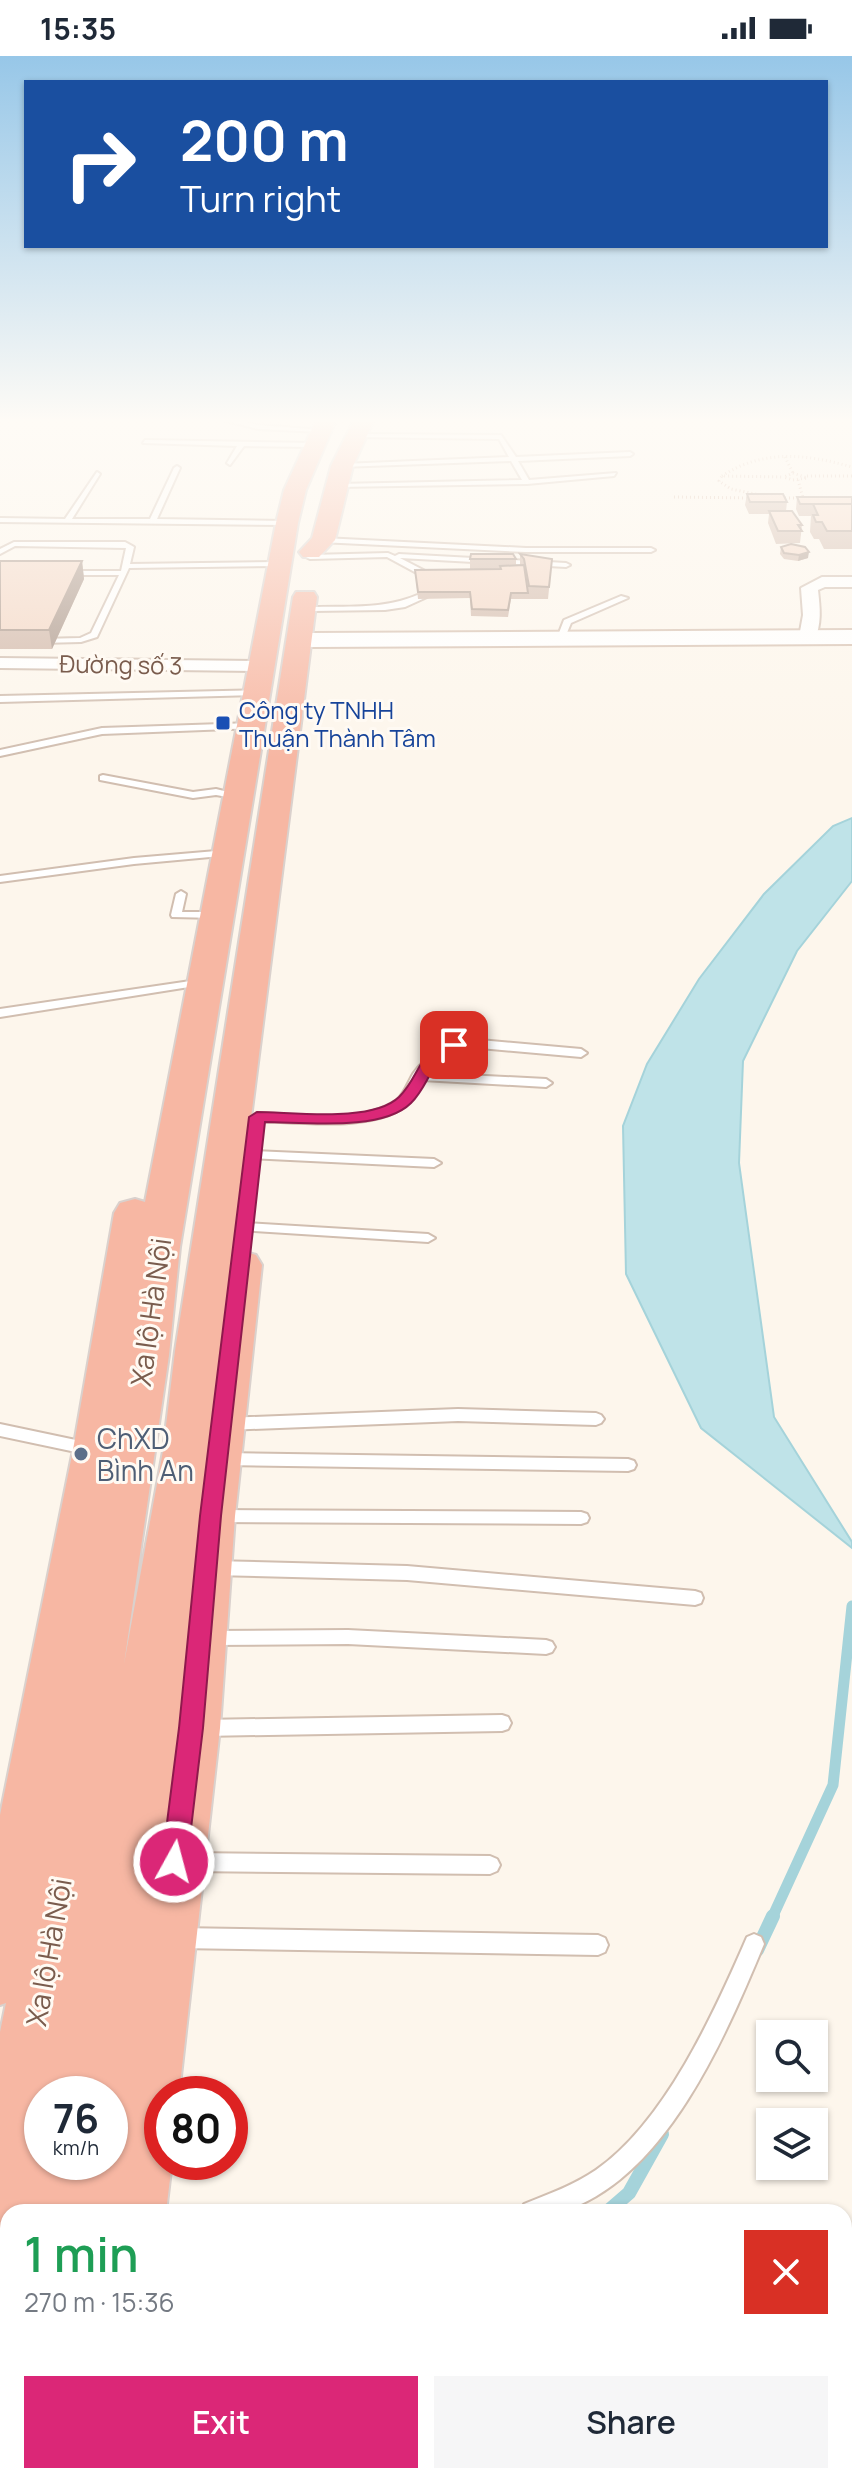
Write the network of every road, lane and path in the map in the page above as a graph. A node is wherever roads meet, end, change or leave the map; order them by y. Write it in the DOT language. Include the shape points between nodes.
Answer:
graph roads {
  1 [pos="166,531"];
  2 [pos="289,531"];
  3 [pos="651,550"];
  4 [pos="0,552"];
  5 [pos="388,555"];
  6 [pos="566,565"];
  7 [pos="125,570"];
  8 [pos="58,573"];
  9 [pos="852,582"];
  10 [pos="814,587"];
  11 [pos="852,593"];
  12 [pos="624,598"];
  13 [pos="277,623"];
  14 [pos="808,637"];
  15 [pos="852,637"];
  16 [pos="561,638"];
  17 [pos="0,642"];
  18 [pos="0,663"];
  19 [pos="0,671"];
  20 [pos="0,699"];
  21 [pos="0,753"];
  22 [pos="103,778"];
  23 [pos="227,794"];
  24 [pos="218,854"];
  25 [pos="0,879"];
  26 [pos="192,984"];
  27 [pos="0,1013"];
  28 [pos="581,1053"];
  29 [pos="418,1076"];
  30 [pos="546,1083"];
  31 [pos="255,1136"];
  32 [pos="434,1163"];
  33 [pos="244,1227"];
  34 [pos="428,1238"];
  35 [pos="596,1419"];
  36 [pos="0,1430"];
  37 [pos="210,1445"];
  38 [pos="113,1455"];
  39 [pos="628,1465"];
  40 [pos="210,1516"];
  41 [pos="581,1518"];
  42 [pos="191,1573"];
  43 [pos="695,1598"];
  44 [pos="200,1638"];
  45 [pos="546,1647"];
  46 [pos="502,1723"];
  47 [pos="191,1728"];
  48 [pos="174,1862"];
  49 [pos="490,1865"];
  50 [pos="165,1938"];
  51 [pos="754,1944"];
  52 [pos="598,1945"];
  53 [pos="12,1966"];
  54 [pos="92,2076"];
  55 [pos="75,2180"];
  56 [pos="0,2204"];
  57 [pos="71,2204"];
  58 [pos="132,2204"];
  59 [pos="553,2204"];
  1 -- 13 [label="lane"];
  2 -- 13 [label="highway, Xa lộ Hà Nội"];
  3 -- 13 [label="lane" via="526,550"];
  4 -- 7 [label="lane" via="14,544 125,544 130,547"];
  5 -- 6 [label="lane"];
  5 -- 13 [label="lane"];
  5 -- 13 [label="lane" via="428,576 424,595 402,605"];
  7 -- 8 [label="lane"];
  7 -- 13 [label="lane"];
  7 -- 17 [label="lane" via="94,635 81,640"];
  9 -- 10 [label="street"];
  10 -- 11 [label="street"];
  10 -- 14 [label="street" via="809,588 813,601"];
  12 -- 16 [label="lane" via="567,622"];
  13 -- 16 [label="street"];
  13 -- 18 [label="street, Đường số 3"];
  13 -- 19 [label="street, Đường số 3"];
  13 -- 20 [label="lane"];
  13 -- 21 [label="lane" via="102,731"];
  13 -- 23 [label="highway, Xa lộ Hà Nội"];
  13 -- 31 [label="highway, Xa lộ Hà Nội"];
  13 -- 37 [label="highway, Xa lộ Hà Nội" via="198,1351"];
  14 -- 15 [label="street"];
  14 -- 16 [label="street"];
  22 -- 23 [label="lane" via="193,795"];
  23 -- 24 [label="highway, Xa lộ Hà Nội"];
  24 -- 25 [label="lane"];
  24 -- 26 [label="highway, Xa lộ Hà Nội" via="198,908"];
  26 -- 27 [label="lane"];
  26 -- 38 [label="highway, Xa lộ Hà Nội" via="129,1238"];
  28 -- 29 [label="lane" via="454,1045 441,1050"];
  29 -- 30 [label="lane"];
  29 -- 31 [label="lane" via="405,1100 383,1111"];
  31 -- 32 [label="lane"];
  31 -- 33 [label="highway, Xa lộ Hà Nội"];
  33 -- 34 [label="lane"];
  33 -- 37 [label="highway, Xa lộ Hà Nội"];
  35 -- 37 [label="lane" via="458,1415"];
  36 -- 38 [label="lane"];
  37 -- 39 [label="lane"];
  37 -- 40 [label="highway, Xa lộ Hà Nội"];
  37 -- 42 [label="highway, Xa lộ Hà Nội"];
  38 -- 53 [label="highway, Xa lộ Hà Nội"];
  40 -- 41 [label="lane"];
  40 -- 42 [label="highway, Xa lộ Hà Nội"];
  42 -- 43 [label="lane" via="407,1573"];
  42 -- 44 [label="highway, Xa lộ Hà Nội"];
  42 -- 54 [label="highway, Xa lộ Hà Nội"];
  44 -- 45 [label="lane" via="348,1637"];
  44 -- 47 [label="highway, Xa lộ Hà Nội"];
  46 -- 47 [label="lane"];
  47 -- 48 [label="highway, Xa lộ Hà Nội"];
  48 -- 49 [label="lane"];
  48 -- 50 [label="highway, Xa lộ Hà Nội"];
  50 -- 52 [label="lane"];
  50 -- 58 [label="highway, Xa lộ Hà Nội"];
  51 -- 59 [label="lane" via="732,1997 652,2130 616,2170"];
  53 -- 56 [label="highway, Xa lộ Hà Nội"];
  55 -- 57 [label="highway"];
}
